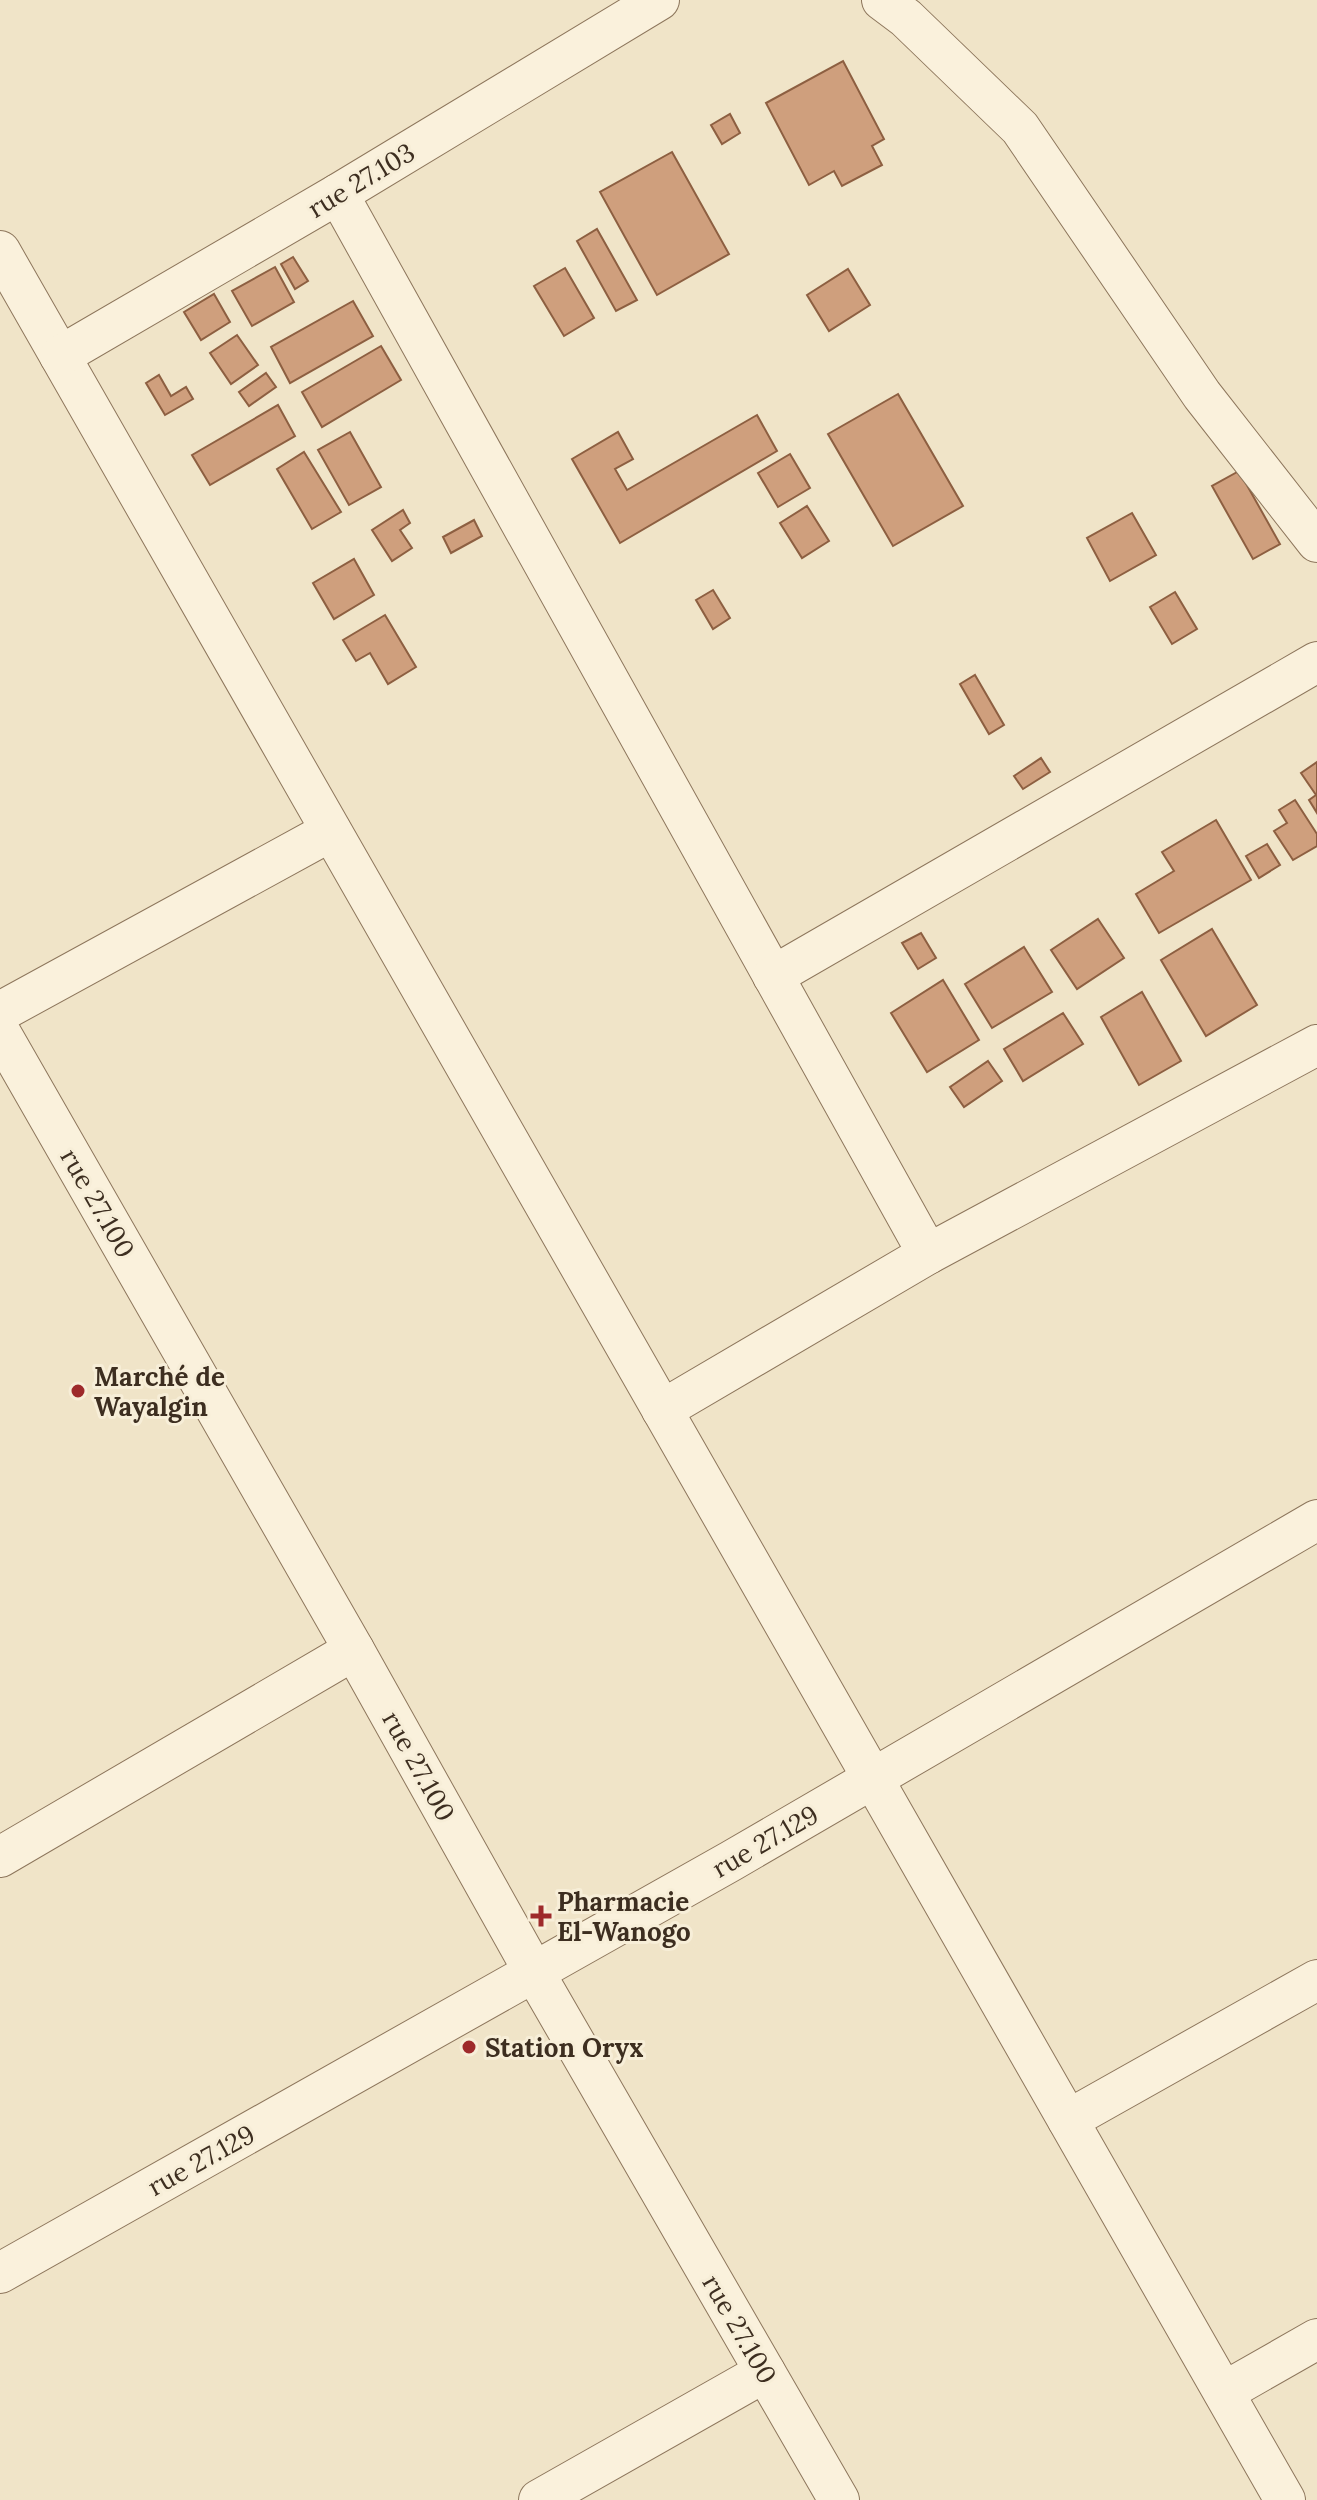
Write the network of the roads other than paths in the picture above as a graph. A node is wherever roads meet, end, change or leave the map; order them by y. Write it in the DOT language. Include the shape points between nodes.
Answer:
graph roads {
  1 [pos="659,0"];
  2 [pos="882,0"];
  3 [pos="338,194"];
  4 [pos="0,251"];
  5 [pos="60,356"];
  6 [pos="1317,542"];
  7 [pos="1317,662"];
  8 [pos="331,831"];
  9 [pos="773,976"];
  10 [pos="0,1012"];
  11 [pos="0,1032"];
  12 [pos="1317,1045"];
  13 [pos="928,1254"];
  14 [pos="662,1410"];
  15 [pos="1317,1520"];
  16 [pos="354,1650"];
  17 [pos="873,1779"];
  18 [pos="0,1857"];
  19 [pos="534,1972"];
  20 [pos="1317,1980"];
  21 [pos="1068,2120"];
  22 [pos="0,2273"];
  23 [pos="1317,2339"];
  24 [pos="765,2372"];
  25 [pos="1224,2392"];
  26 [pos="539,2500"];
  27 [pos="839,2500"];
  28 [pos="1285,2500"];
  1 -- 3 [label="street, rue 27.103"];
  2 -- 6 [label="street" via="1020,128 1202,395"];
  3 -- 5 [label="street, rue 27.103"];
  3 -- 9 [label="street"];
  4 -- 5 [label="street"];
  5 -- 8 [label="street"];
  7 -- 9 [label="street"];
  8 -- 10 [label="street"];
  8 -- 14 [label="street"];
  9 -- 13 [label="street"];
  11 -- 16 [label="street, rue 27.100"];
  12 -- 13 [label="street"];
  13 -- 14 [label="street"];
  14 -- 17 [label="street"];
  15 -- 17 [label="street, rue 27.129"];
  16 -- 18 [label="street"];
  16 -- 19 [label="street, rue 27.100"];
  17 -- 19 [label="street, rue 27.129"];
  17 -- 21 [label="street"];
  19 -- 22 [label="street, rue 27.129"];
  19 -- 24 [label="street, rue 27.100"];
  20 -- 21 [label="street"];
  21 -- 25 [label="street"];
  23 -- 25 [label="street"];
  24 -- 26 [label="street"];
  24 -- 27 [label="street, rue 27.100"];
  25 -- 28 [label="street"];
}
